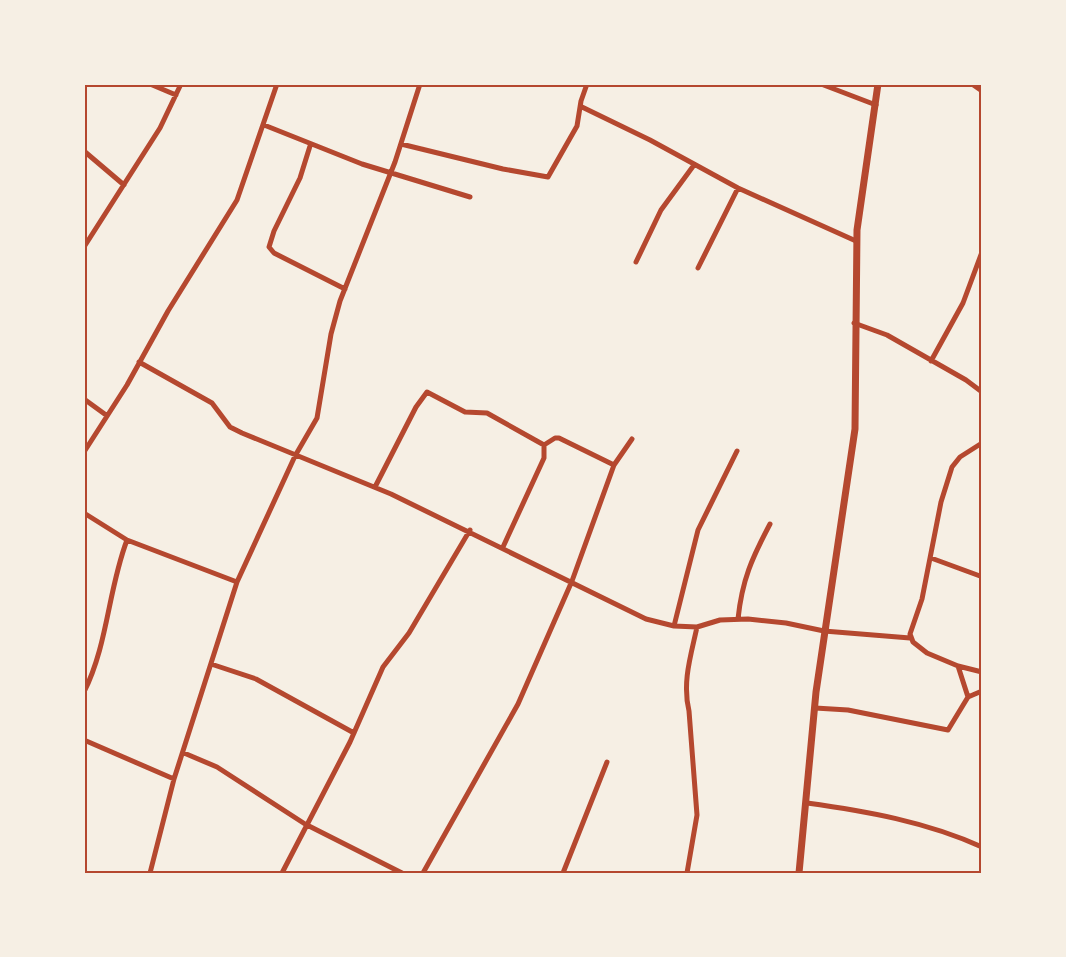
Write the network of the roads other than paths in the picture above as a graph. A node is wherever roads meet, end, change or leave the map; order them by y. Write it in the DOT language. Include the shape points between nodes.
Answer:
graph roads {
  1 [pos="150,84"];
  2 [pos="181,84"];
  3 [pos="277,84"];
  4 [pos="420,84"];
  5 [pos="587,84"];
  6 [pos="820,84"];
  7 [pos="878,84"];
  8 [pos="972,84"];
  9 [pos="982,91"];
  10 [pos="176,95"];
  11 [pos="876,105"];
  12 [pos="582,107"];
  13 [pos="264,125"];
  14 [pos="401,144"];
  15 [pos="310,146"];
  16 [pos="84,151"];
  17 [pos="694,165"];
  18 [pos="391,172"];
  19 [pos="124,185"];
  20 [pos="738,188"];
  21 [pos="470,197"];
  22 [pos="856,242"];
  23 [pos="84,247"];
  24 [pos="982,252"];
  25 [pos="636,262"];
  26 [pos="698,268"];
  27 [pos="345,289"];
  28 [pos="854,323"];
  29 [pos="932,361"];
  30 [pos="139,362"];
  31 [pos="982,393"];
  32 [pos="84,399"];
  33 [pos="106,415"];
  34 [pos="632,439"];
  35 [pos="982,443"];
  36 [pos="544,445"];
  37 [pos="737,451"];
  38 [pos="84,452"];
  39 [pos="295,456"];
  40 [pos="614,465"];
  41 [pos="375,487"];
  42 [pos="84,513"];
  43 [pos="770,524"];
  44 [pos="470,530"];
  45 [pos="127,540"];
  46 [pos="503,547"];
  47 [pos="932,558"];
  48 [pos="982,574"];
  49 [pos="572,581"];
  50 [pos="237,582"];
  51 [pos="738,619"];
  52 [pos="674,626"];
  53 [pos="697,627"];
  54 [pos="824,631"];
  55 [pos="910,638"];
  56 [pos="211,664"];
  57 [pos="958,666"];
  58 [pos="982,672"];
  59 [pos="982,690"];
  60 [pos="84,692"];
  61 [pos="968,697"];
  62 [pos="815,708"];
  63 [pos="354,733"];
  64 [pos="84,740"];
  65 [pos="183,753"];
  66 [pos="607,762"];
  67 [pos="174,779"];
  68 [pos="807,803"];
  69 [pos="305,824"];
  70 [pos="982,847"];
  71 [pos="150,873"];
  72 [pos="282,873"];
  73 [pos="402,873"];
  74 [pos="423,873"];
  75 [pos="563,873"];
  76 [pos="687,873"];
  77 [pos="799,873"];
  1 -- 10 [label="street"];
  2 -- 10 [label="street"];
  3 -- 13 [label="street"];
  4 -- 14 [label="street"];
  5 -- 12 [label="street"];
  6 -- 11 [label="street"];
  7 -- 11 [label="street"];
  8 -- 9 [label="street"];
  10 -- 19 [label="street"];
  11 -- 22 [label="street"];
  12 -- 14 [label="street" via="577,126 548,177"];
  12 -- 17 [label="street"];
  13 -- 15 [label="street"];
  13 -- 30 [label="street" via="237,200"];
  14 -- 18 [label="street"];
  15 -- 18 [label="street"];
  15 -- 27 [label="street" via="269,247"];
  16 -- 19 [label="street"];
  17 -- 20 [label="street"];
  17 -- 25 [label="street" via="661,210"];
  18 -- 21 [label="street"];
  18 -- 27 [label="street"];
  19 -- 23 [label="street"];
  20 -- 22 [label="street"];
  20 -- 26 [label="street"];
  22 -- 28 [label="street"];
  24 -- 29 [label="street" via="963,303"];
  27 -- 39 [label="street" via="331,334 317,418"];
  28 -- 29 [label="street" via="886,335"];
  28 -- 54 [label="street" via="855,429"];
  29 -- 31 [label="street"];
  30 -- 33 [label="street"];
  30 -- 39 [label="street" via="212,402 230,427"];
  32 -- 33 [label="street"];
  33 -- 38 [label="street"];
  34 -- 40 [label="street"];
  35 -- 47 [label="street" via="952,467 941,502"];
  36 -- 40 [label="street" via="559,438"];
  36 -- 41 [label="street" via="487,413 465,412 427,393"];
  36 -- 46 [label="street" via="544,458"];
  37 -- 52 [label="street" via="698,530"];
  39 -- 41 [label="street"];
  39 -- 50 [label="street"];
  40 -- 49 [label="street"];
  41 -- 44 [label="street"];
  42 -- 45 [label="street"];
  43 -- 51 [label="street" via="741,587"];
  44 -- 46 [label="street"];
  44 -- 63 [label="street" via="383,667"];
  45 -- 50 [label="street"];
  45 -- 60 [label="street" via="112,583 98,657"];
  46 -- 49 [label="street"];
  47 -- 48 [label="street"];
  47 -- 55 [label="street"];
  49 -- 52 [label="street" via="629,612"];
  49 -- 74 [label="street" via="518,704"];
  50 -- 56 [label="street"];
  51 -- 53 [label="street"];
  51 -- 54 [label="street"];
  52 -- 53 [label="street"];
  53 -- 76 [label="street" via="686,687 698,815"];
  54 -- 55 [label="street"];
  54 -- 62 [label="street"];
  55 -- 57 [label="street" via="927,653"];
  56 -- 63 [label="street" via="256,680"];
  56 -- 65 [label="street"];
  57 -- 58 [label="street"];
  57 -- 61 [label="street"];
  59 -- 61 [label="street"];
  61 -- 62 [label="street" via="948,730 848,710"];
  62 -- 68 [label="street"];
  63 -- 69 [label="street"];
  64 -- 67 [label="street"];
  65 -- 67 [label="street"];
  65 -- 69 [label="street" via="218,767"];
  66 -- 75 [label="street"];
  67 -- 71 [label="street"];
  68 -- 70 [label="street" via="875,813 958,835"];
  68 -- 77 [label="street"];
  69 -- 72 [label="street"];
  69 -- 73 [label="street"];
}
